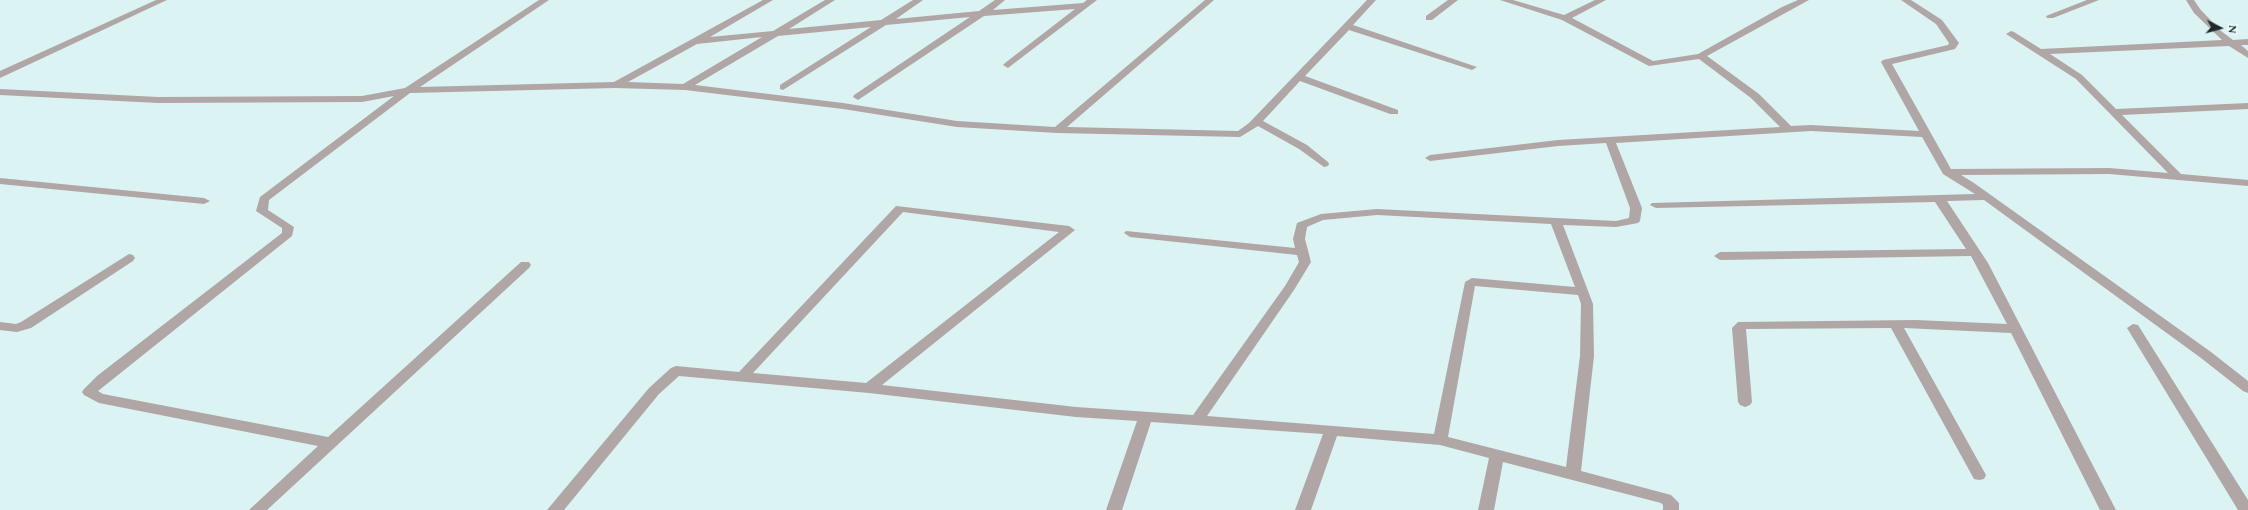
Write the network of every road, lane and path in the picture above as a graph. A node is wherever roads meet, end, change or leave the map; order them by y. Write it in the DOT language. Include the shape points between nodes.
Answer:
graph roads {
  1 [pos="163,0"];
  2 [pos="545,0"];
  3 [pos="769,0"];
  4 [pos="832,0"];
  5 [pos="919,0"];
  6 [pos="1001,0"];
  7 [pos="1093,0"];
  8 [pos="1210,0"];
  9 [pos="1372,0"];
  10 [pos="1453,0"];
  11 [pos="1504,0"];
  12 [pos="1602,0"];
  13 [pos="1805,0"];
  14 [pos="1905,0"];
  15 [pos="2095,0"];
  16 [pos="2190,0"];
  17 [pos="1085,6"];
  18 [pos="982,13"];
  19 [pos="2050,16"];
  20 [pos="1429,18"];
  21 [pos="1565,18"];
  22 [pos="883,22"];
  23 [pos="1347,26"];
  24 [pos="777,32"];
  25 [pos="2011,34"];
  26 [pos="695,41"];
  27 [pos="2231,42"];
  28 [pos="2248,42"];
  29 [pos="2040,52"];
  30 [pos="2248,55"];
  31 [pos="1701,56"];
  32 [pos="1008,64"];
  33 [pos="1472,67"];
  34 [pos="0,75"];
  35 [pos="1299,77"];
  36 [pos="615,85"];
  37 [pos="685,87"];
  38 [pos="783,87"];
  39 [pos="408,90"];
  40 [pos="0,92"];
  41 [pos="858,97"];
  42 [pos="2248,106"];
  43 [pos="1394,112"];
  44 [pos="2114,112"];
  45 [pos="1256,121"];
  46 [pos="1788,129"];
  47 [pos="1057,130"];
  48 [pos="1925,134"];
  49 [pos="1610,140"];
  50 [pos="1430,158"];
  51 [pos="1324,164"];
  52 [pos="1947,172"];
  53 [pos="2178,177"];
  54 [pos="0,181"];
  55 [pos="2248,182"];
  56 [pos="1938,197"];
  57 [pos="1986,197"];
  58 [pos="204,201"];
  59 [pos="1656,205"];
  60 [pos="1556,221"];
  61 [pos="1130,233"];
  62 [pos="1302,252"];
  63 [pos="1975,252"];
  64 [pos="1720,256"];
  65 [pos="129,258"];
  66 [pos="525,264"];
  67 [pos="1583,292"];
  68 [pos="1895,324"];
  69 [pos="0,326"];
  70 [pos="2133,328"];
  71 [pos="2014,329"];
  72 [pos="743,376"];
  73 [pos="869,388"];
  74 [pos="2248,388"];
  75 [pos="1745,402"];
  76 [pos="1146,417"];
  77 [pos="1196,421"];
  78 [pos="1332,430"];
  79 [pos="1440,440"];
  80 [pos="330,443"];
  81 [pos="1497,454"];
  82 [pos="1573,473"];
  83 [pos="1979,475"];
  84 [pos="258,510"];
  85 [pos="555,510"];
  86 [pos="1114,510"];
  87 [pos="1304,510"];
  88 [pos="1486,510"];
  89 [pos="1671,510"];
  90 [pos="2108,510"];
  91 [pos="2246,510"];
  1 -- 34 [label="street"];
  2 -- 39 [label="street"];
  3 -- 26 [label="street"];
  4 -- 24 [label="street"];
  5 -- 22 [label="street"];
  6 -- 18 [label="street"];
  7 -- 17 [label="street"];
  8 -- 47 [label="street"];
  9 -- 23 [label="street"];
  10 -- 20 [label="street"];
  11 -- 21 [label="street"];
  12 -- 21 [label="street"];
  13 -- 31 [label="street"];
  14 -- 48 [label="street" via="1939,22 1954,43 1952,47 1886,62"];
  15 -- 19 [label="street"];
  16 -- 27 [label="street" via="2196,11"];
  17 -- 18 [label="street"];
  17 -- 32 [label="street"];
  18 -- 22 [label="street"];
  18 -- 41 [label="street"];
  21 -- 31 [label="street" via="1652,64"];
  22 -- 24 [label="street"];
  22 -- 38 [label="street"];
  23 -- 33 [label="street"];
  23 -- 35 [label="street"];
  24 -- 26 [label="street"];
  24 -- 37 [label="street"];
  25 -- 29 [label="street"];
  26 -- 36 [label="street"];
  27 -- 28 [label="street"];
  27 -- 29 [label="street"];
  27 -- 30 [label="street"];
  29 -- 44 [label="street" via="2079,77"];
  31 -- 46 [label="street" via="1755,96"];
  35 -- 43 [label="street"];
  35 -- 45 [label="street"];
  36 -- 37 [label="street"];
  36 -- 39 [label="street"];
  37 -- 47 [label="street" via="843,106 956,124"];
  39 -- 40 [label="street" via="362,100 158,100"];
  39 -- 80 [label="street" via="264,199 262,211 288,227 288,234 102,379 89,392 99,398"];
  42 -- 44 [label="street"];
  44 -- 53 [label="street"];
  45 -- 47 [label="street" via="1240,134"];
  45 -- 51 [label="street" via="1303,147"];
  46 -- 48 [label="street"];
  46 -- 49 [label="street"];
  48 -- 52 [label="street"];
  49 -- 50 [label="street" via="1558,143"];
  49 -- 60 [label="street" via="1636,208 1634,221 1616,224"];
  52 -- 53 [label="street" via="2109,172"];
  52 -- 57 [label="street"];
  53 -- 55 [label="street"];
  54 -- 58 [label="street"];
  56 -- 57 [label="street"];
  56 -- 59 [label="street"];
  56 -- 63 [label="street"];
  57 -- 74 [label="street" via="2200,350"];
  60 -- 62 [label="street" via="1377,212 1321,217 1301,226 1299,239"];
  60 -- 67 [label="street"];
  61 -- 62 [label="street"];
  62 -- 77 [label="street" via="1305,262 1290,287"];
  63 -- 64 [label="street"];
  63 -- 71 [label="street"];
  65 -- 69 [label="street" via="26,325 16,328"];
  66 -- 80 [label="street"];
  67 -- 79 [label="street" via="1472,282 1469,285"];
  67 -- 82 [label="street" via="1587,304 1587,356"];
  68 -- 71 [label="street"];
  68 -- 75 [label="street" via="1743,325 1738,328"];
  68 -- 83 [label="street"];
  70 -- 91 [label="street"];
  71 -- 90 [label="street"];
  72 -- 73 [label="street"];
  72 -- 73 [label="street" via="900,208 1069,230"];
  72 -- 85 [label="street" via="676,371 654,391"];
  73 -- 76 [label="street" via="1076,412"];
  76 -- 77 [label="street"];
  76 -- 86 [label="street"];
  77 -- 78 [label="street"];
  78 -- 79 [label="street"];
  78 -- 87 [label="street"];
  79 -- 81 [label="street"];
  80 -- 84 [label="street"];
  81 -- 82 [label="street"];
  81 -- 88 [label="street"];
  82 -- 89 [label="street" via="1666,499 1671,503"];
}
